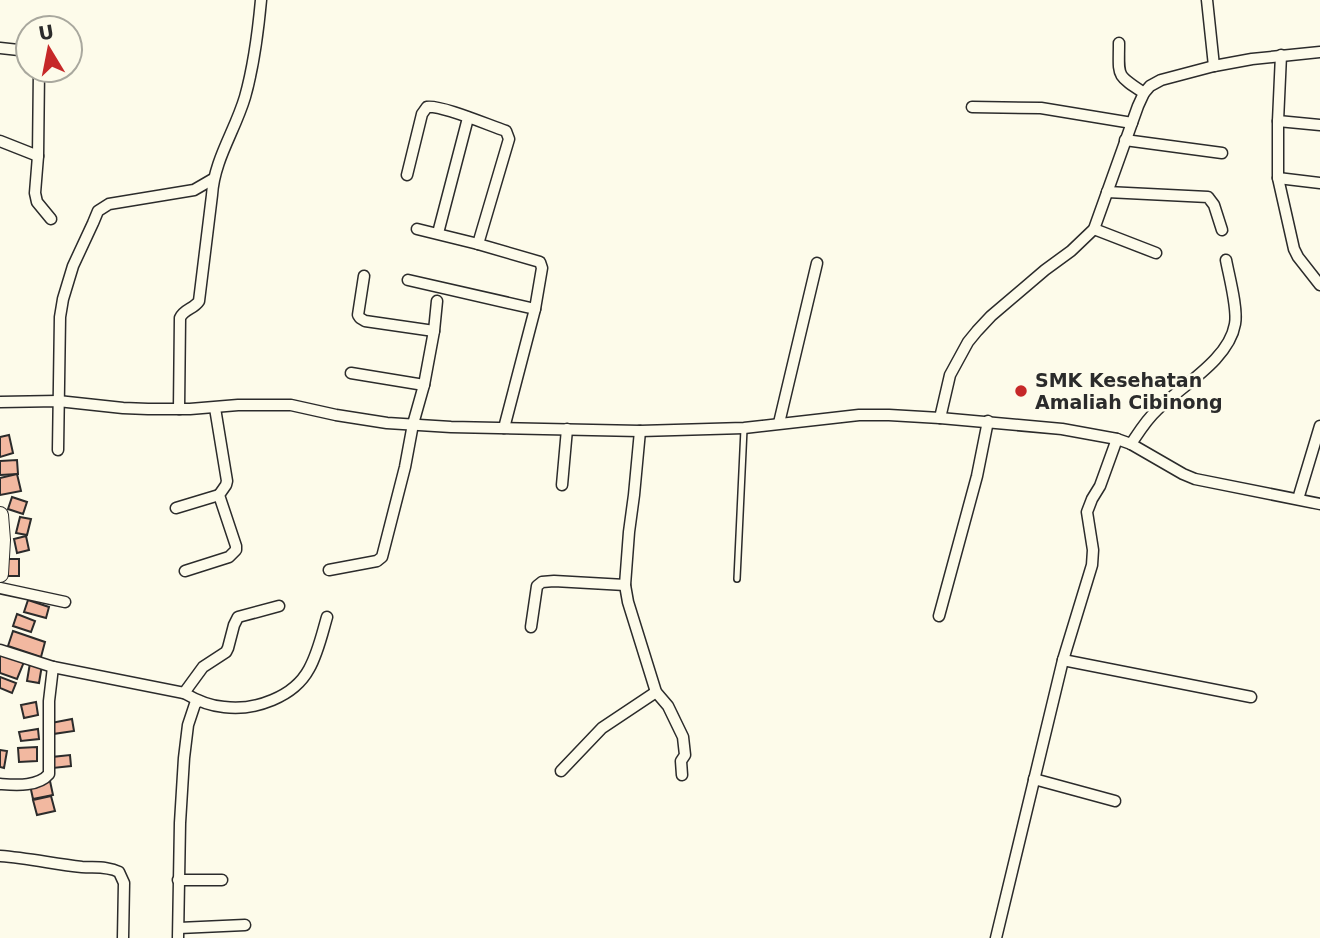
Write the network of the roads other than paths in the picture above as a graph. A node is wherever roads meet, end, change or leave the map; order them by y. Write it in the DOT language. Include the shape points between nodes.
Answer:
graph roads {
  1 [pos="261,0"];
  2 [pos="1207,0"];
  3 [pos="1119,43"];
  4 [pos="1320,52"];
  5 [pos="1281,55"];
  6 [pos="1214,66"];
  7 [pos="39,84"];
  8 [pos="1144,93"];
  9 [pos="972,107"];
  10 [pos="468,118"];
  11 [pos="1278,121"];
  12 [pos="1132,123"];
  13 [pos="1320,125"];
  14 [pos="1125,140"];
  15 [pos="0,141"];
  16 [pos="1222,153"];
  17 [pos="38,156"];
  18 [pos="407,174"];
  19 [pos="1278,178"];
  20 [pos="213,179"];
  21 [pos="1320,183"];
  22 [pos="1107,191"];
  23 [pos="51,219"];
  24 [pos="416,229"];
  25 [pos="1094,229"];
  26 [pos="1222,230"];
  27 [pos="438,233"];
  28 [pos="478,244"];
  29 [pos="1156,253"];
  30 [pos="1226,260"];
  31 [pos="817,263"];
  32 [pos="364,276"];
  33 [pos="408,280"];
  34 [pos="1320,285"];
  35 [pos="437,301"];
  36 [pos="535,309"];
  37 [pos="434,331"];
  38 [pos="351,373"];
  39 [pos="424,384"];
  40 [pos="58,401"];
  41 [pos="0,402"];
  42 [pos="215,408"];
  43 [pos="179,409"];
  44 [pos="940,418"];
  45 [pos="988,421"];
  46 [pos="779,423"];
  47 [pos="413,424"];
  48 [pos="1320,426"];
  49 [pos="504,428"];
  50 [pos="744,428"];
  51 [pos="567,429"];
  52 [pos="640,432"];
  53 [pos="1117,439"];
  54 [pos="1131,444"];
  55 [pos="58,450"];
  56 [pos="562,485"];
  57 [pos="219,495"];
  58 [pos="1298,499"];
  59 [pos="1320,503"];
  60 [pos="176,508"];
  61 [pos="0,515"];
  62 [pos="329,570"];
  63 [pos="186,571"];
  64 [pos="0,574"];
  65 [pos="737,579"];
  66 [pos="625,585"];
  67 [pos="0,588"];
  68 [pos="65,601"];
  69 [pos="279,606"];
  70 [pos="939,616"];
  71 [pos="327,617"];
  72 [pos="531,627"];
  73 [pos="0,650"];
  74 [pos="1063,660"];
  75 [pos="52,667"];
  76 [pos="656,692"];
  77 [pos="184,693"];
  78 [pos="1251,696"];
  79 [pos="198,701"];
  80 [pos="561,771"];
  81 [pos="682,775"];
  82 [pos="1034,779"];
  83 [pos="0,783"];
  84 [pos="1115,801"];
  85 [pos="0,856"];
  86 [pos="178,880"];
  87 [pos="222,880"];
  88 [pos="245,925"];
  89 [pos="178,933"];
  90 [pos="123,938"];
  91 [pos="996,938"];
  1 -- 20 [label="street" via="244,99"];
  2 -- 6 [label="street"];
  3 -- 8 [label="street" via="1122,79"];
  4 -- 5 [label="street"];
  5 -- 6 [label="street"];
  5 -- 11 [label="street"];
  6 -- 8 [label="street" via="1161,80"];
  7 -- 17 [label="street"];
  8 -- 12 [label="street"];
  9 -- 12 [label="street" via="1041,108"];
  10 -- 18 [label="street" via="430,106 424,110"];
  10 -- 27 [label="street"];
  10 -- 28 [label="street" via="506,131 509,139"];
  11 -- 13 [label="street"];
  11 -- 19 [label="street"];
  12 -- 14 [label="street"];
  14 -- 16 [label="street"];
  14 -- 22 [label="street"];
  15 -- 17 [label="street"];
  17 -- 23 [label="street" via="35,193"];
  19 -- 21 [label="street"];
  19 -- 34 [label="street" via="1294,249"];
  20 -- 40 [label="street" via="194,190 109,204 98,211 63,299"];
  20 -- 43 [label="street" via="199,301 180,318"];
  22 -- 25 [label="street"];
  22 -- 26 [label="street" via="1208,197"];
  24 -- 27 [label="street"];
  25 -- 29 [label="street"];
  25 -- 44 [label="street" via="976,331 950,375"];
  27 -- 28 [label="street"];
  28 -- 36 [label="street" via="541,263"];
  30 -- 54 [label="street" via="1236,321 1229,342 1156,410"];
  31 -- 46 [label="street"];
  32 -- 37 [label="street" via="360,318"];
  33 -- 36 [label="street"];
  35 -- 37 [label="street"];
  36 -- 49 [label="street"];
  37 -- 39 [label="street"];
  38 -- 39 [label="street"];
  39 -- 47 [label="street"];
  40 -- 41 [label="street"];
  40 -- 43 [label="street"];
  40 -- 55 [label="street"];
  42 -- 43 [label="street"];
  42 -- 47 [label="street" via="291,405 362,420"];
  42 -- 57 [label="street" via="227,481"];
  44 -- 45 [label="street"];
  44 -- 46 [label="street" via="859,415"];
  45 -- 53 [label="street"];
  45 -- 70 [label="street"];
  46 -- 50 [label="street"];
  47 -- 49 [label="street"];
  47 -- 62 [label="street" via="381,559"];
  48 -- 58 [label="street"];
  49 -- 51 [label="street"];
  50 -- 52 [label="street"];
  50 -- 65 [label="lane"];
  51 -- 52 [label="street"];
  51 -- 56 [label="street"];
  52 -- 66 [label="street"];
  53 -- 54 [label="street"];
  53 -- 74 [label="street" via="1087,512 1092,565"];
  54 -- 58 [label="street" via="1195,479"];
  57 -- 60 [label="street"];
  57 -- 63 [label="street" via="236,550 229,557"];
  58 -- 59 [label="street"];
  61 -- 64 [label="street"];
  66 -- 72 [label="street" via="542,582 537,586"];
  66 -- 76 [label="street"];
  67 -- 68 [label="street"];
  69 -- 77 [label="street" via="238,617 226,652 203,667"];
  71 -- 79 [label="street" via="308,671 279,697 263,704 225,708"];
  73 -- 75 [label="street"];
  74 -- 78 [label="street"];
  74 -- 82 [label="street"];
  75 -- 77 [label="street"];
  75 -- 83 [label="street" via="49,774 34,783"];
  76 -- 80 [label="street" via="602,728"];
  76 -- 81 [label="street" via="683,737"];
  77 -- 79 [label="street"];
  79 -- 86 [label="street" via="188,725 184,758"];
  82 -- 84 [label="street"];
  82 -- 91 [label="street"];
  85 -- 90 [label="street" via="120,872"];
  86 -- 87 [label="street"];
  86 -- 89 [label="street"];
  88 -- 89 [label="street"];
}
